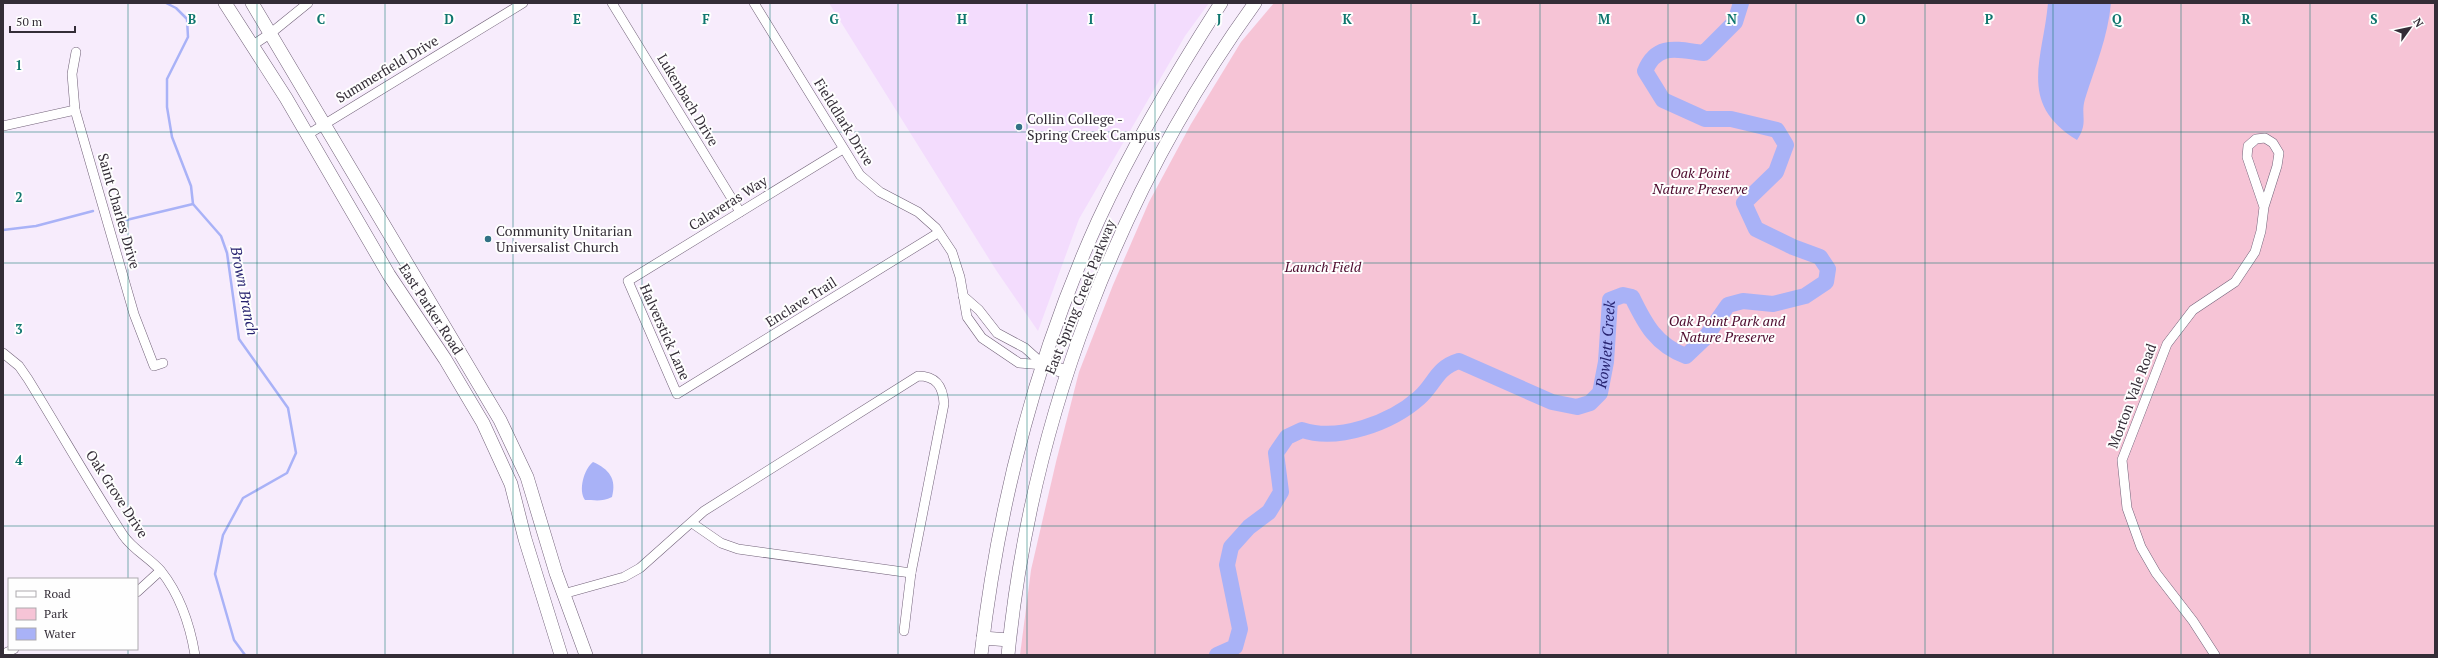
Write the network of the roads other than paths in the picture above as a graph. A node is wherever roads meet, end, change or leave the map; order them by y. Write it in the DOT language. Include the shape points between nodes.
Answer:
graph roads {
  1 [pos="225,3"];
  2 [pos="252,3"];
  3 [pos="308,3"];
  4 [pos="523,3"];
  5 [pos="612,3"];
  6 [pos="754,3"];
  7 [pos="1221,3"];
  8 [pos="1255,3"];
  9 [pos="271,33"];
  10 [pos="253,45"];
  11 [pos="76,52"];
  12 [pos="76,110"];
  13 [pos="324,124"];
  14 [pos="3,126"];
  15 [pos="307,135"];
  16 [pos="843,149"];
  17 [pos="359,184"];
  18 [pos="340,194"];
  19 [pos="2264,207"];
  20 [pos="740,212"];
  21 [pos="384,227"];
  22 [pos="938,233"];
  23 [pos="366,237"];
  24 [pos="408,266"];
  25 [pos="389,275"];
  26 [pos="628,281"];
  27 [pos="963,296"];
  28 [pos="458,350"];
  29 [pos="3,353"];
  30 [pos="445,360"];
  31 [pos="163,362"];
  32 [pos="1044,364"];
  33 [pos="1067,372"];
  34 [pos="678,394"];
  35 [pos="503,426"];
  36 [pos="488,434"];
  37 [pos="527,477"];
  38 [pos="511,484"];
  39 [pos="692,523"];
  40 [pos="160,571"];
  41 [pos="911,573"];
  42 [pos="138,591"];
  43 [pos="563,594"];
  44 [pos="544,600"];
  45 [pos="904,631"];
  46 [pos="983,638"];
  47 [pos="1009,640"];
  48 [pos="195,655"];
  49 [pos="561,655"];
  50 [pos="586,655"];
  51 [pos="981,655"];
  52 [pos="1008,655"];
  53 [pos="2215,655"];
  1 -- 10 [label="main road, East Parker Road"];
  2 -- 9 [label="main road, East Parker Road"];
  3 -- 9 [label="street"];
  4 -- 13 [label="street, Summerfield Drive"];
  5 -- 20 [label="street, Lukenbach Drive"];
  6 -- 16 [label="street, Fielddlark Drive"];
  7 -- 32 [label="main road, East Spring Creek Parkway" via="1162,97 1098,221"];
  8 -- 33 [label="main road, East Spring Creek Parkway" via="1220,53 1156,159 1103,275"];
  9 -- 10 [label="street"];
  9 -- 13 [label="main road, East Parker Road"];
  10 -- 15 [label="main road, East Parker Road"];
  11 -- 12 [label="street, Saint Charles Drive" via="72,74"];
  12 -- 14 [label="street"];
  12 -- 31 [label="street, Saint Charles Drive" via="134,314 154,366"];
  13 -- 15 [label="street, Summerfield Drive"];
  13 -- 17 [label="main road, East Parker Road"];
  15 -- 18 [label="main road, East Parker Road"];
  16 -- 20 [label="street, Calaveras Way"];
  16 -- 22 [label="street, Fielddlark Drive" via="860,175 880,192 918,212"];
  17 -- 18 [label="main road"];
  17 -- 21 [label="main road, East Parker Road"];
  18 -- 23 [label="main road, East Parker Road"];
  19 -- 19 [label="street, Morton Vale Road" via="2277,166 2278,153 2273,143 2265,138 2256,139 2248,146 2247,157"];
  19 -- 53 [label="street, Morton Vale Road" via="2255,252 2235,282 2193,310 2167,344 2122,460 2127,508 2141,547 2156,573"];
  20 -- 26 [label="street, Calaveras Way"];
  21 -- 23 [label="main road"];
  21 -- 24 [label="main road, East Parker Road"];
  22 -- 27 [label="street, Fielddlark Drive" via="952,252"];
  22 -- 34 [label="street, Enclave Trail"];
  23 -- 25 [label="main road, East Parker Road"];
  24 -- 25 [label="main road"];
  24 -- 28 [label="main road, East Parker Road"];
  25 -- 30 [label="main road, East Parker Road"];
  26 -- 34 [label="street, Halverstick Lane"];
  27 -- 32 [label="street" via="979,310 997,333 1025,348"];
  27 -- 32 [label="street, Fielddlark Drive" via="967,317 982,338 1020,363"];
  28 -- 30 [label="main road"];
  28 -- 35 [label="main road, East Parker Road"];
  29 -- 40 [label="street, Oak Grove Drive" via="19,366 28,379 128,542"];
  30 -- 36 [label="main road, East Parker Road"];
  32 -- 33 [label="main road"];
  32 -- 46 [label="main road, East Spring Creek Parkway" via="1008,490 990,582"];
  33 -- 47 [label="main road, East Spring Creek Parkway" via="1051,423 1026,529"];
  35 -- 36 [label="main road"];
  35 -- 37 [label="main road, East Parker Road"];
  36 -- 38 [label="main road, East Parker Road"];
  37 -- 38 [label="main road"];
  37 -- 43 [label="main road, East Parker Road"];
  38 -- 44 [label="main road, East Parker Road"];
  39 -- 41 [label="street" via="721,543 738,549"];
  39 -- 41 [label="street" via="704,511 911,380 918,376 927,376 937,381 943,391 944,404"];
  39 -- 43 [label="street" via="640,568 624,577"];
  40 -- 42 [label="street"];
  40 -- 48 [label="street, Oak Grove Drive" via="183,609"];
  41 -- 45 [label="street"];
  43 -- 44 [label="main road"];
  43 -- 50 [label="main road, East Parker Road"];
  44 -- 49 [label="main road, East Parker Road"];
  46 -- 47 [label="main road"];
  46 -- 51 [label="main road, East Spring Creek Parkway"];
  47 -- 52 [label="main road, East Spring Creek Parkway"];
}
